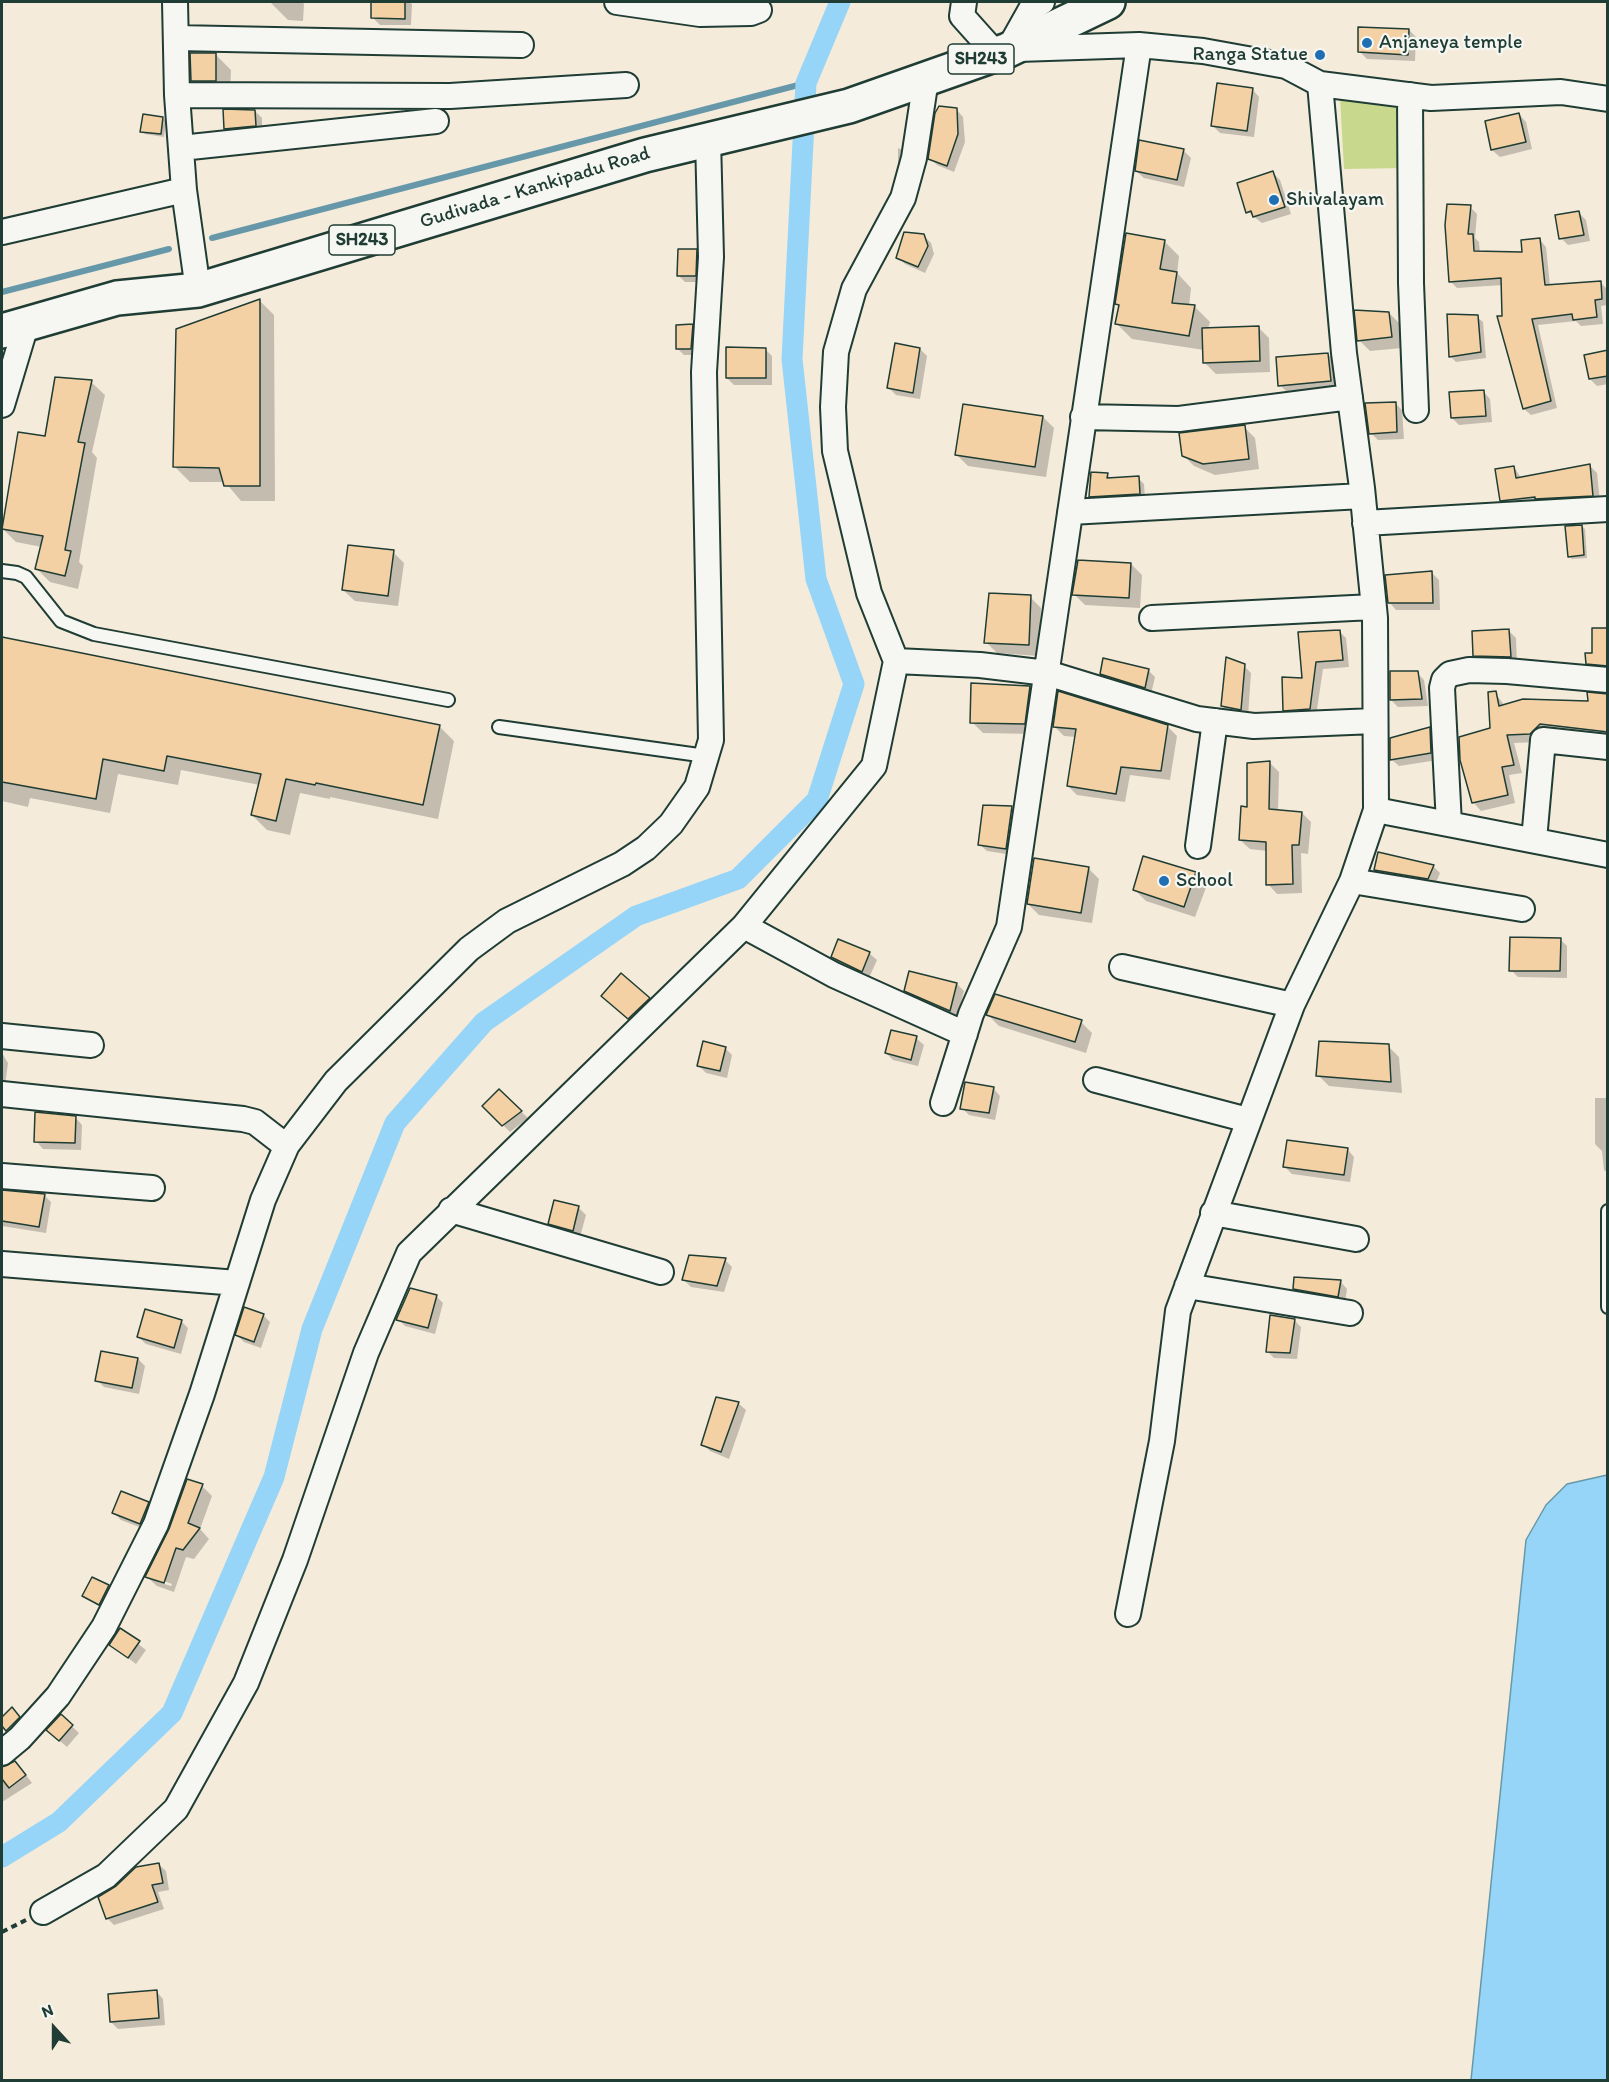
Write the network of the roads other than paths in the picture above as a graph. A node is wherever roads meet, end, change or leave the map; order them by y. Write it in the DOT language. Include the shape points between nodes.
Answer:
graph roads {
  1 [pos="175,2"];
  2 [pos="617,2"];
  3 [pos="964,2"];
  4 [pos="1042,2"];
  5 [pos="1108,2"];
  6 [pos="759,10"];
  7 [pos="176,38"];
  8 [pos="521,45"];
  9 [pos="1139,45"];
  10 [pos="1002,52"];
  11 [pos="926,79"];
  12 [pos="1320,84"];
  13 [pos="626,85"];
  14 [pos="177,95"];
  15 [pos="1410,95"];
  16 [pos="1608,99"];
  17 [pos="436,121"];
  18 [pos="722,136"];
  19 [pos="181,148"];
  20 [pos="184,190"];
  21 [pos="2,232"];
  22 [pos="198,290"];
  23 [pos="14,328"];
  24 [pos="1350,397"];
  25 [pos="2,405"];
  26 [pos="1416,410"];
  27 [pos="1083,417"];
  28 [pos="1362,496"];
  29 [pos="1608,509"];
  30 [pos="1070,512"];
  31 [pos="1365,523"];
  32 [pos="2,571"];
  33 [pos="1373,607"];
  34 [pos="1152,618"];
  35 [pos="896,661"];
  36 [pos="1047,674"];
  37 [pos="1608,680"];
  38 [pos="448,700"];
  39 [pos="1215,721"];
  40 [pos="1375,721"];
  41 [pos="499,727"];
  42 [pos="1608,747"];
  43 [pos="706,756"];
  44 [pos="1376,810"];
  45 [pos="1449,824"];
  46 [pos="1534,840"];
  47 [pos="1198,846"];
  48 [pos="1608,855"];
  49 [pos="1352,881"];
  50 [pos="1522,909"];
  51 [pos="744,926"];
  52 [pos="1122,967"];
  53 [pos="1292,1005"];
  54 [pos="965,1034"];
  55 [pos="2,1036"];
  56 [pos="91,1045"];
  57 [pos="1096,1080"];
  58 [pos="2,1095"];
  59 [pos="943,1102"];
  60 [pos="1248,1120"];
  61 [pos="286,1146"];
  62 [pos="2,1176"];
  63 [pos="152,1188"];
  64 [pos="451,1210"];
  65 [pos="1608,1211"];
  66 [pos="1213,1212"];
  67 [pos="1356,1239"];
  68 [pos="2,1264"];
  69 [pos="661,1272"];
  70 [pos="237,1283"];
  71 [pos="1187,1286"];
  72 [pos="1608,1307"];
  73 [pos="1350,1313"];
  74 [pos="1128,1614"];
  75 [pos="2,1753"];
  76 [pos="43,1912"];
  1 -- 7 [label="street"];
  2 -- 6 [label="street" via="700,14"];
  3 -- 10 [label="street" via="962,16"];
  4 -- 10 [label="street" via="1031,9"];
  5 -- 10 [label="main road, SH243"];
  7 -- 8 [label="street"];
  7 -- 14 [label="street"];
  9 -- 10 [label="street"];
  9 -- 12 [label="street" via="1203,51 1286,66"];
  9 -- 27 [label="street"];
  10 -- 11 [label="main road, SH243"];
  11 -- 18 [label="main road, SH243" via="849,106"];
  11 -- 35 [label="street" via="914,158 903,198 854,289 836,352 833,407 835,451 869,593"];
  12 -- 15 [label="street"];
  12 -- 24 [label="street"];
  13 -- 14 [label="street" via="450,96"];
  14 -- 19 [label="street"];
  15 -- 16 [label="street" via="1431,98 1561,92"];
  15 -- 26 [label="street"];
  17 -- 19 [label="street"];
  18 -- 22 [label="main road, Gudivada - Kankipadu Road / SH243" via="645,154"];
  18 -- 43 [label="street" via="704,372 711,740"];
  19 -- 20 [label="street"];
  20 -- 21 [label="street"];
  20 -- 22 [label="street"];
  22 -- 23 [label="main road, Gudivada - Kankipadu Road / SH243" via="117,298"];
  23 -- 25 [label="street"];
  24 -- 27 [label="street" via="1179,419"];
  24 -- 28 [label="street"];
  27 -- 30 [label="street"];
  28 -- 30 [label="street"];
  28 -- 31 [label="street"];
  29 -- 31 [label="street"];
  30 -- 36 [label="street"];
  31 -- 33 [label="street"];
  32 -- 38 [label="lane" via="26,577 61,621 94,634"];
  33 -- 34 [label="street"];
  33 -- 40 [label="street"];
  35 -- 36 [label="street" via="980,665"];
  35 -- 51 [label="street" via="874,766"];
  36 -- 39 [label="street"];
  36 -- 54 [label="street" via="1009,927"];
  37 -- 45 [label="street" via="1507,671 1450,674 1442,688"];
  39 -- 40 [label="street" via="1254,726"];
  39 -- 47 [label="street"];
  40 -- 44 [label="street"];
  41 -- 43 [label="lane"];
  42 -- 46 [label="street" via="1544,740"];
  43 -- 61 [label="street" via="697,787 671,824 646,849 507,921 469,949 336,1082"];
  44 -- 45 [label="street"];
  44 -- 49 [label="street"];
  45 -- 46 [label="street"];
  46 -- 48 [label="street"];
  49 -- 50 [label="street"];
  49 -- 53 [label="street"];
  51 -- 54 [label="street" via="834,975"];
  51 -- 64 [label="street"];
  52 -- 53 [label="street"];
  53 -- 60 [label="street"];
  54 -- 59 [label="street"];
  55 -- 56 [label="street"];
  57 -- 60 [label="street"];
  58 -- 61 [label="street" via="243,1119 255,1122"];
  60 -- 66 [label="street"];
  61 -- 70 [label="street" via="263,1200"];
  62 -- 63 [label="street"];
  64 -- 69 [label="street"];
  64 -- 76 [label="street" via="409,1253 366,1353 295,1560 246,1683 176,1809 106,1876"];
  65 -- 72 [label="lane"];
  66 -- 67 [label="street"];
  66 -- 71 [label="street"];
  68 -- 70 [label="street"];
  70 -- 75 [label="street" via="156,1524 104,1627 58,1696"];
  71 -- 73 [label="street"];
  71 -- 74 [label="street" via="1178,1311 1162,1441"];
}
